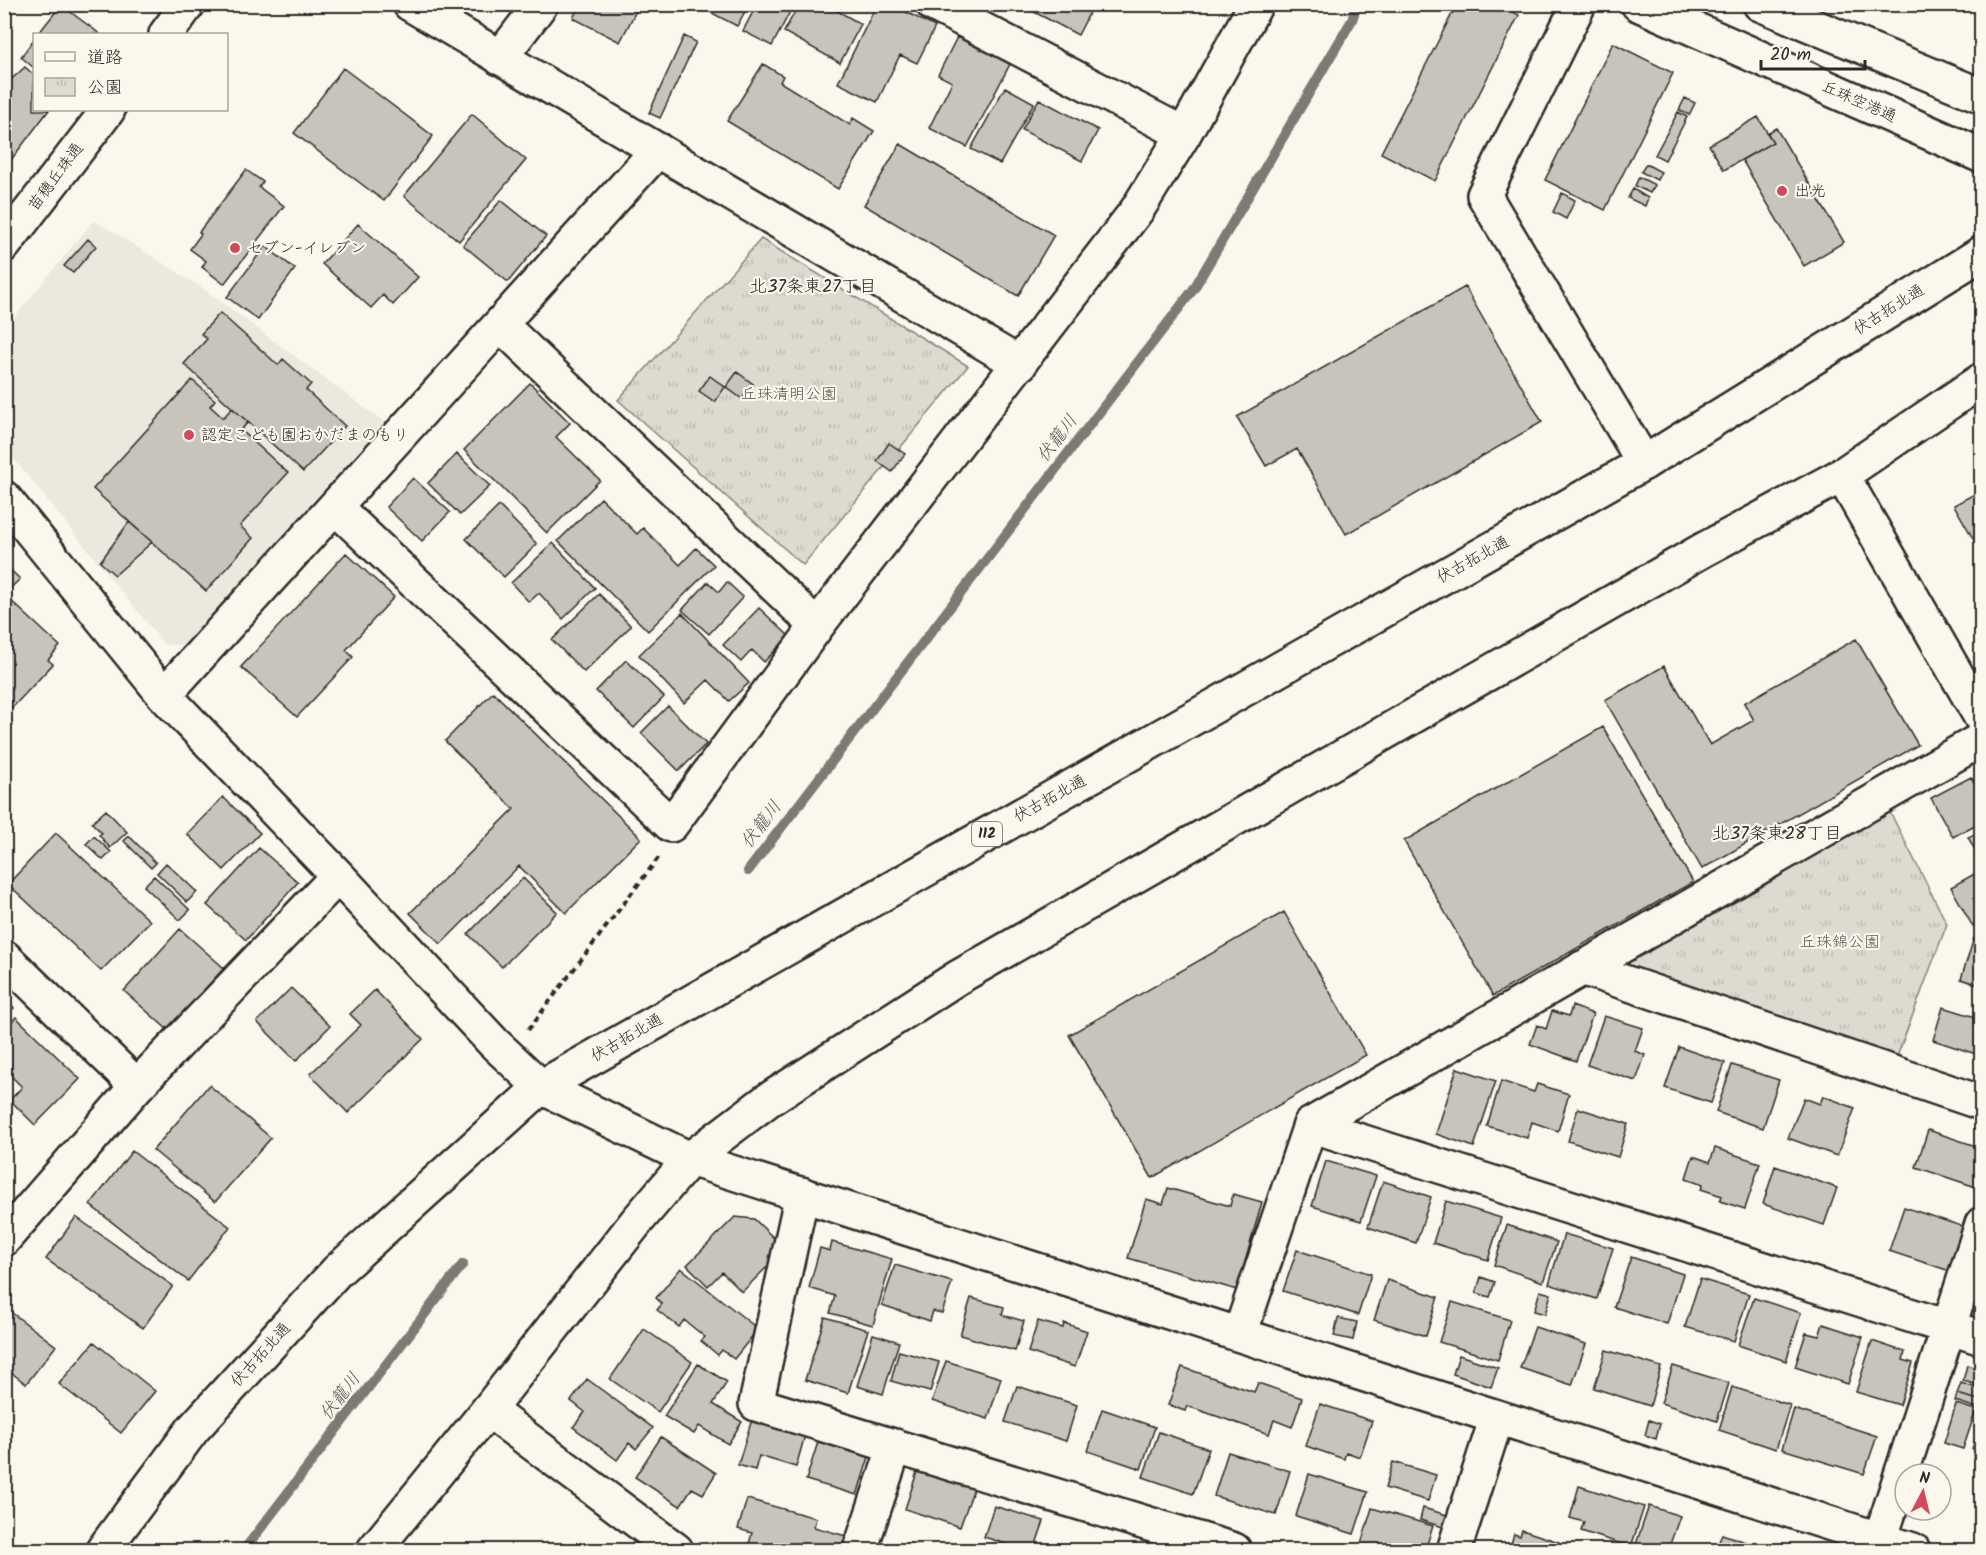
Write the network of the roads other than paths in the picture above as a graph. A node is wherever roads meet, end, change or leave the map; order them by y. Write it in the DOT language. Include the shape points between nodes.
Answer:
graph roads {
  1 [pos="189,4"];
  2 [pos="410,4"];
  3 [pos="541,4"];
  4 [pos="933,4"];
  5 [pos="1256,4"];
  6 [pos="1579,4"];
  7 [pos="1638,4"];
  8 [pos="1760,4"];
  9 [pos="167,33"];
  10 [pos="500,58"];
  11 [pos="1982,96"];
  12 [pos="107,111"];
  13 [pos="1184,134"];
  14 [pos="658,150"];
  15 [pos="1982,156"];
  16 [pos="4,245"];
  17 [pos="1982,253"];
  18 [pos="501,325"];
  19 [pos="1020,364"];
  20 [pos="1982,380"];
  21 [pos="1644,463"];
  22 [pos="1842,475"];
  23 [pos="4,498"];
  24 [pos="335,507"];
  25 [pos="817,626"];
  26 [pos="164,695"];
  27 [pos="1982,719"];
  28 [pos="1982,739"];
  29 [pos="338,876"];
  30 [pos="4,957"];
  31 [pos="1582,969"];
  32 [pos="137,1086"];
  33 [pos="541,1087"];
  34 [pos="1982,1103"];
  35 [pos="1310,1125"];
  36 [pos="690,1159"];
  37 [pos="802,1194"];
  38 [pos="1982,1224"];
  39 [pos="4,1239"];
  40 [pos="1948,1327"];
  41 [pos="1240,1334"];
  42 [pos="1982,1338"];
  43 [pos="488,1410"];
  44 [pos="1497,1417"];
  45 [pos="895,1446"];
  46 [pos="1880,1540"];
  47 [pos="103,1551"];
  48 [pos="374,1551"];
  49 [pos="676,1551"];
  50 [pos="860,1551"];
  51 [pos="1234,1551"];
  52 [pos="1454,1551"];
  53 [pos="1913,1551"];
  1 -- 9 [label="street"];
  2 -- 10 [label="street"];
  3 -- 10 [label="street"];
  4 -- 13 [label="street"];
  5 -- 13 [label="street"];
  6 -- 21 [label="street" via="1484,195"];
  7 -- 15 [label="street, 丘珠空港通"];
  8 -- 11 [label="street"];
  10 -- 14 [label="street"];
  12 -- 16 [label="street, 苗穂丘珠通"];
  13 -- 19 [label="street" via="1137,210"];
  14 -- 18 [label="street"];
  14 -- 19 [label="street"];
  17 -- 21 [label="street, 伏古拓北通 / 112"];
  18 -- 24 [label="street"];
  18 -- 25 [label="street"];
  19 -- 25 [label="street"];
  20 -- 22 [label="street"];
  21 -- 33 [label="street, 伏古拓北通 / 112"];
  22 -- 27 [label="street"];
  22 -- 36 [label="street" via="1692,556 957,978 768,1100"];
  23 -- 26 [label="street"];
  24 -- 25 [label="street" via="671,825"];
  24 -- 26 [label="street"];
  26 -- 29 [label="street"];
  28 -- 31 [label="street"];
  29 -- 32 [label="street"];
  29 -- 33 [label="street" via="494,1043"];
  30 -- 32 [label="street"];
  31 -- 34 [label="street"];
  31 -- 35 [label="street"];
  32 -- 39 [label="street"];
  33 -- 36 [label="street"];
  33 -- 47 [label="street, 伏古拓北通 / 112" via="337,1271 194,1430"];
  35 -- 40 [label="street"];
  35 -- 41 [label="street"];
  36 -- 37 [label="street"];
  36 -- 43 [label="street"];
  37 -- 41 [label="street"];
  37 -- 45 [label="street" via="756,1404"];
  38 -- 40 [label="street"];
  40 -- 42 [label="street"];
  40 -- 46 [label="street"];
  41 -- 44 [label="street"];
  43 -- 48 [label="street"];
  43 -- 49 [label="street"];
  44 -- 46 [label="street"];
  44 -- 52 [label="street"];
  45 -- 50 [label="street"];
  45 -- 51 [label="street"];
  46 -- 53 [label="street"];
}
